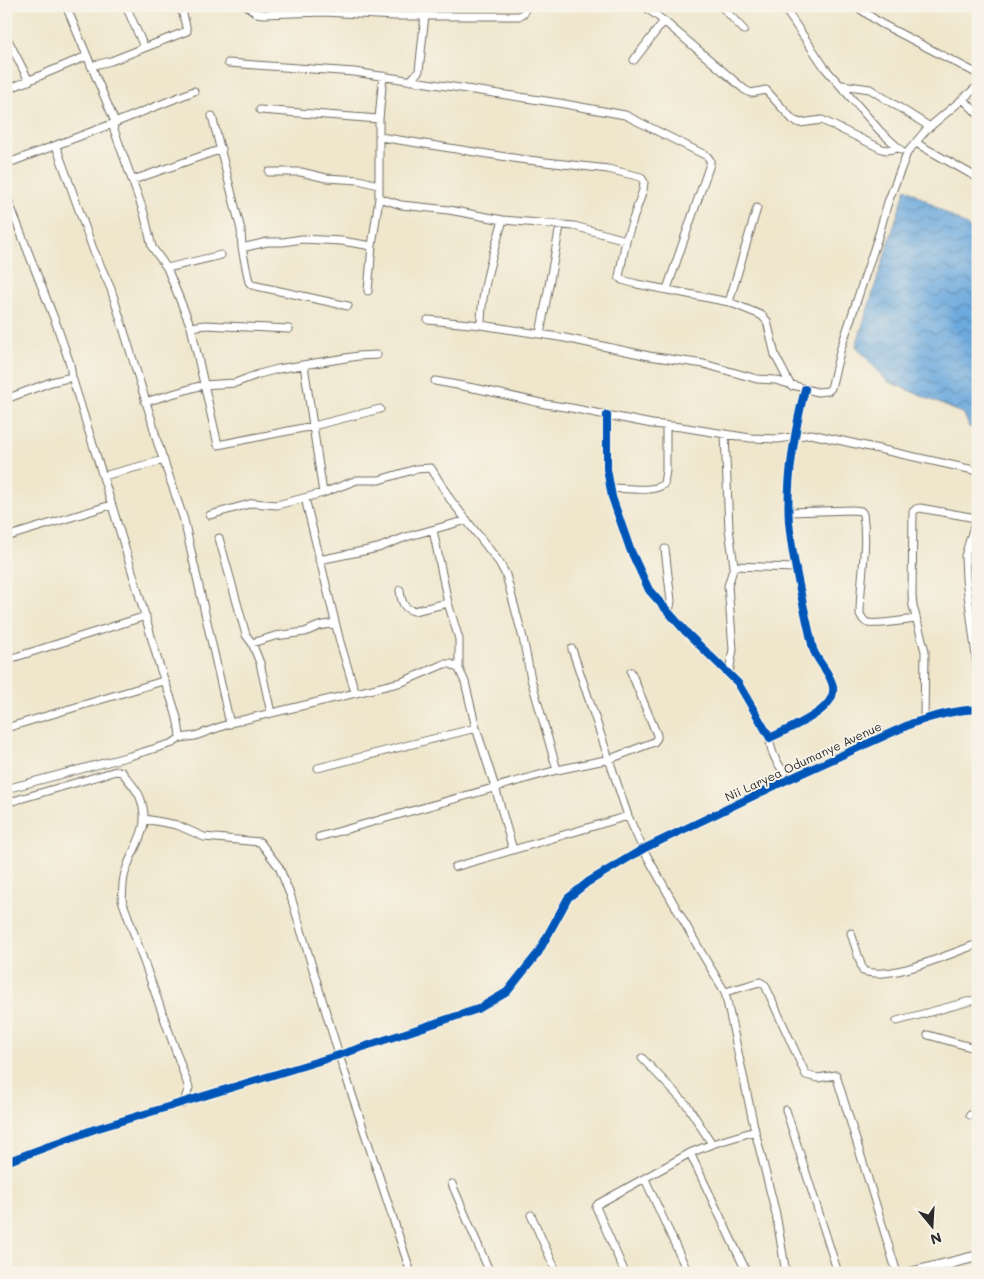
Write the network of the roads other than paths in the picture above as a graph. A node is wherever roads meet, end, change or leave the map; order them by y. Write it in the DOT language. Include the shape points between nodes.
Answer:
graph roads {
  1 [pos="66,6"];
  2 [pos="126,6"];
  3 [pos="181,6"];
  4 [pos="247,6"];
  5 [pos="525,6"];
  6 [pos="644,6"];
  7 [pos="721,6"];
  8 [pos="782,6"];
  9 [pos="856,6"];
  10 [pos="425,15"];
  11 [pos="664,21"];
  12 [pos="744,30"];
  13 [pos="6,36"];
  14 [pos="144,47"];
  15 [pos="87,56"];
  16 [pos="634,60"];
  17 [pos="228,63"];
  18 [pos="91,66"];
  19 [pos="978,74"];
  20 [pos="383,76"];
  21 [pos="29,81"];
  22 [pos="410,81"];
  23 [pos="842,86"];
  24 [pos="978,86"];
  25 [pos="6,90"];
  26 [pos="194,91"];
  27 [pos="963,100"];
  28 [pos="260,110"];
  29 [pos="978,114"];
  30 [pos="212,116"];
  31 [pos="379,118"];
  32 [pos="114,123"];
  33 [pos="930,127"];
  34 [pos="380,137"];
  35 [pos="916,143"];
  36 [pos="56,146"];
  37 [pos="898,148"];
  38 [pos="222,150"];
  39 [pos="908,154"];
  40 [pos="6,164"];
  41 [pos="269,172"];
  42 [pos="978,178"];
  43 [pos="133,180"];
  44 [pos="378,185"];
  45 [pos="379,198"];
  46 [pos="7,200"];
  47 [pos="757,208"];
  48 [pos="503,220"];
  49 [pos="560,226"];
  50 [pos="626,240"];
  51 [pos="372,246"];
  52 [pos="242,248"];
  53 [pos="221,255"];
  54 [pos="167,268"];
  55 [pos="667,289"];
  56 [pos="368,291"];
  57 [pos="729,302"];
  58 [pos="348,306"];
  59 [pos="428,320"];
  60 [pos="481,325"];
  61 [pos="191,327"];
  62 [pos="289,329"];
  63 [pos="540,334"];
  64 [pos="377,355"];
  65 [pos="304,365"];
  66 [pos="72,377"];
  67 [pos="435,381"];
  68 [pos="203,385"];
  69 [pos="791,386"];
  70 [pos="805,389"];
  71 [pos="6,399"];
  72 [pos="146,402"];
  73 [pos="380,409"];
  74 [pos="607,415"];
  75 [pos="313,426"];
  76 [pos="666,426"];
  77 [pos="725,434"];
  78 [pos="796,436"];
  79 [pos="164,460"];
  80 [pos="978,471"];
  81 [pos="103,476"];
  82 [pos="610,488"];
  83 [pos="324,493"];
  84 [pos="305,498"];
  85 [pos="111,505"];
  86 [pos="789,512"];
  87 [pos="210,515"];
  88 [pos="977,516"];
  89 [pos="467,520"];
  90 [pos="433,530"];
  91 [pos="6,537"];
  92 [pos="219,538"];
  93 [pos="665,549"];
  94 [pos="319,560"];
  95 [pos="734,566"];
  96 [pos="796,568"];
  97 [pos="400,590"];
  98 [pos="448,603"];
  99 [pos="669,612"];
  100 [pos="146,616"];
  101 [pos="916,619"];
  102 [pos="336,623"];
  103 [pos="252,644"];
  104 [pos="572,649"];
  105 [pos="6,660"];
  106 [pos="459,669"];
  107 [pos="631,672"];
  108 [pos="978,672"];
  109 [pos="729,673"];
  110 [pos="163,681"];
  111 [pos="355,692"];
  112 [pos="978,709"];
  113 [pos="271,713"];
  114 [pos="924,719"];
  115 [pos="230,724"];
  116 [pos="6,728"];
  117 [pos="476,728"];
  118 [pos="180,738"];
  119 [pos="770,738"];
  120 [pos="610,759"];
  121 [pos="318,768"];
  122 [pos="557,770"];
  123 [pos="789,779"];
  124 [pos="495,787"];
  125 [pos="6,789"];
  126 [pos="6,803"];
  127 [pos="628,816"];
  128 [pos="145,818"];
  129 [pos="319,837"];
  130 [pos="643,849"];
  131 [pos="512,850"];
  132 [pos="455,866"];
  133 [pos="851,933"];
  134 [pos="978,944"];
  135 [pos="726,992"];
  136 [pos="978,999"];
  137 [pos="897,1021"];
  138 [pos="928,1034"];
  139 [pos="978,1049"];
  140 [pos="339,1055"];
  141 [pos="642,1058"];
  142 [pos="183,1104"];
  143 [pos="786,1110"];
  144 [pos="970,1115"];
  145 [pos="978,1117"];
  146 [pos="755,1131"];
  147 [pos="712,1144"];
  148 [pos="690,1153"];
  149 [pos="6,1162"];
  150 [pos="646,1178"];
  151 [pos="452,1184"];
  152 [pos="532,1216"];
  153 [pos="978,1256"];
  154 [pos="411,1273"];
  155 [pos="490,1273"];
  156 [pos="557,1273"];
  157 [pos="625,1273"];
  158 [pos="688,1273"];
  159 [pos="747,1273"];
  160 [pos="786,1273"];
  161 [pos="838,1273"];
  162 [pos="897,1273"];
  163 [pos="910,1273"];
  1 -- 15 [label="street"];
  2 -- 14 [label="street"];
  3 -- 14 [label="street" via="188,31"];
  4 -- 10 [label="street" via="263,14"];
  5 -- 10 [label="street" via="520,16"];
  6 -- 11 [label="street"];
  7 -- 12 [label="street"];
  8 -- 23 [label="street" via="825,68"];
  9 -- 19 [label="street" via="880,23"];
  10 -- 22 [label="street" via="419,71"];
  11 -- 16 [label="street"];
  11 -- 37 [label="street" via="745,90 751,93 766,90 793,120 800,123 831,122 882,149"];
  13 -- 21 [label="street"];
  14 -- 18 [label="street"];
  15 -- 18 [label="street"];
  15 -- 21 [label="street"];
  17 -- 20 [label="street"];
  18 -- 32 [label="street"];
  20 -- 22 [label="street"];
  20 -- 31 [label="street"];
  21 -- 25 [label="street"];
  22 -- 55 [label="street" via="625,115 707,156 710,164"];
  23 -- 33 [label="street" via="870,89"];
  23 -- 37 [label="street"];
  24 -- 27 [label="street"];
  26 -- 32 [label="street"];
  27 -- 29 [label="street"];
  27 -- 33 [label="street"];
  28 -- 31 [label="street"];
  30 -- 38 [label="street"];
  31 -- 34 [label="street"];
  32 -- 36 [label="street"];
  32 -- 43 [label="street"];
  33 -- 35 [label="street"];
  34 -- 44 [label="street"];
  34 -- 50 [label="street" via="641,176 644,182"];
  35 -- 39 [label="street"];
  35 -- 42 [label="street"];
  36 -- 40 [label="street"];
  36 -- 72 [label="street" via="111,289"];
  37 -- 39 [label="street"];
  38 -- 43 [label="street"];
  38 -- 52 [label="street" via="241,230"];
  39 -- 70 [label="street" via="888,202 831,388 822,393"];
  41 -- 44 [label="street" via="301,172"];
  43 -- 54 [label="street" via="152,247"];
  44 -- 45 [label="street"];
  45 -- 48 [label="street" via="401,205"];
  45 -- 51 [label="street"];
  46 -- 66 [label="street" via="57,326"];
  47 -- 57 [label="street"];
  48 -- 49 [label="street"];
  48 -- 60 [label="street" via="492,256"];
  49 -- 50 [label="street" via="589,229"];
  49 -- 63 [label="street"];
  50 -- 55 [label="street" via="619,277"];
  51 -- 52 [label="street" via="302,239"];
  51 -- 56 [label="street"];
  52 -- 58 [label="street" via="246,278 252,285"];
  53 -- 54 [label="street"];
  54 -- 61 [label="street"];
  55 -- 57 [label="street"];
  57 -- 69 [label="street" via="767,321 775,354"];
  59 -- 60 [label="street"];
  60 -- 63 [label="street"];
  61 -- 62 [label="street"];
  61 -- 68 [label="street"];
  63 -- 69 [label="street" via="704,364"];
  64 -- 65 [label="street"];
  65 -- 68 [label="street" via="269,371 235,383"];
  65 -- 75 [label="street"];
  66 -- 71 [label="street"];
  66 -- 81 [label="street"];
  67 -- 74 [label="street"];
  68 -- 72 [label="street"];
  68 -- 75 [label="street" via="218,445"];
  69 -- 70 [label="street"];
  70 -- 78 [label="street"];
  72 -- 79 [label="street"];
  73 -- 75 [label="street"];
  74 -- 76 [label="street"];
  74 -- 82 [label="street"];
  75 -- 83 [label="street"];
  76 -- 77 [label="street"];
  76 -- 82 [label="street" via="664,484 650,489"];
  77 -- 78 [label="street" via="778,439"];
  77 -- 95 [label="street"];
  78 -- 80 [label="street" via="811,434"];
  78 -- 86 [label="street"];
  79 -- 81 [label="street"];
  79 -- 115 [label="street" via="184,520"];
  81 -- 85 [label="street"];
  82 -- 99 [label="street" via="615,510 649,590"];
  83 -- 84 [label="street"];
  83 -- 89 [label="street" via="357,480 379,480 431,468"];
  84 -- 87 [label="street" via="277,505 253,503"];
  84 -- 94 [label="street"];
  85 -- 91 [label="street"];
  85 -- 100 [label="street"];
  86 -- 96 [label="street"];
  86 -- 101 [label="street" via="861,511 866,538 862,619 876,623"];
  88 -- 101 [label="street" via="920,508 913,512 912,595"];
  88 -- 108 [label="street" via="965,556"];
  89 -- 90 [label="street"];
  89 -- 122 [label="street" via="506,575"];
  90 -- 94 [label="street" via="378,548"];
  90 -- 98 [label="street"];
  92 -- 103 [label="street" via="246,635"];
  93 -- 99 [label="street" via="671,601"];
  94 -- 102 [label="street"];
  95 -- 96 [label="street"];
  95 -- 109 [label="street" via="728,586 733,649"];
  96 -- 119 [label="street" via="813,650 834,688 826,706 819,712"];
  97 -- 98 [label="street" via="404,606 409,610"];
  98 -- 106 [label="street" via="459,639"];
  99 -- 109 [label="street"];
  100 -- 105 [label="street"];
  100 -- 110 [label="street"];
  101 -- 114 [label="street" via="925,651"];
  102 -- 103 [label="street"];
  102 -- 111 [label="street"];
  103 -- 113 [label="street" via="260,662"];
  104 -- 120 [label="street"];
  106 -- 111 [label="street" via="444,664 402,682"];
  106 -- 117 [label="street"];
  107 -- 120 [label="street" via="657,738"];
  109 -- 119 [label="street"];
  110 -- 116 [label="street"];
  110 -- 118 [label="street" via="177,719"];
  111 -- 113 [label="street"];
  112 -- 114 [label="street, Nii Laryea Odumanye Avenue"];
  113 -- 115 [label="street"];
  114 -- 123 [label="street, Nii Laryea Odumanye Avenue"];
  115 -- 118 [label="street"];
  117 -- 121 [label="street"];
  117 -- 124 [label="street"];
  118 -- 125 [label="street" via="173,743"];
  119 -- 123 [label="street" via="774,756"];
  120 -- 122 [label="street"];
  120 -- 127 [label="street"];
  122 -- 124 [label="street"];
  123 -- 130 [label="street, Nii Laryea Odumanye Avenue"];
  124 -- 129 [label="street"];
  124 -- 131 [label="street"];
  126 -- 128 [label="street" via="116,771 122,772 139,796"];
  127 -- 130 [label="street"];
  127 -- 131 [label="street"];
  128 -- 140 [label="street" via="177,824 204,837 260,842 279,867 291,897"];
  128 -- 142 [label="street" via="141,838 125,873 122,900 189,1088"];
  130 -- 135 [label="street"];
  130 -- 140 [label="street, Nii Laryea Odumanye Avenue" via="568,898 538,954 507,992 478,1009"];
  131 -- 132 [label="street"];
  133 -- 134 [label="street" via="862,971 872,974 912,967"];
  135 -- 146 [label="street"];
  135 -- 162 [label="street" via="760,982 765,985 806,1075 818,1078 836,1075"];
  136 -- 137 [label="street"];
  138 -- 139 [label="street"];
  140 -- 142 [label="street, Nii Laryea Odumanye Avenue"];
  140 -- 154 [label="street"];
  141 -- 147 [label="street" via="687,1105"];
  142 -- 149 [label="street, Nii Laryea Odumanye Avenue" via="95,1129"];
  143 -- 161 [label="street"];
  144 -- 145 [label="street"];
  146 -- 147 [label="street"];
  146 -- 160 [label="street" via="776,1214"];
  147 -- 148 [label="street"];
  148 -- 150 [label="street"];
  148 -- 159 [label="street"];
  150 -- 157 [label="street" via="596,1207"];
  150 -- 158 [label="street"];
  151 -- 155 [label="street"];
  152 -- 156 [label="street"];
  153 -- 163 [label="street"];
}
